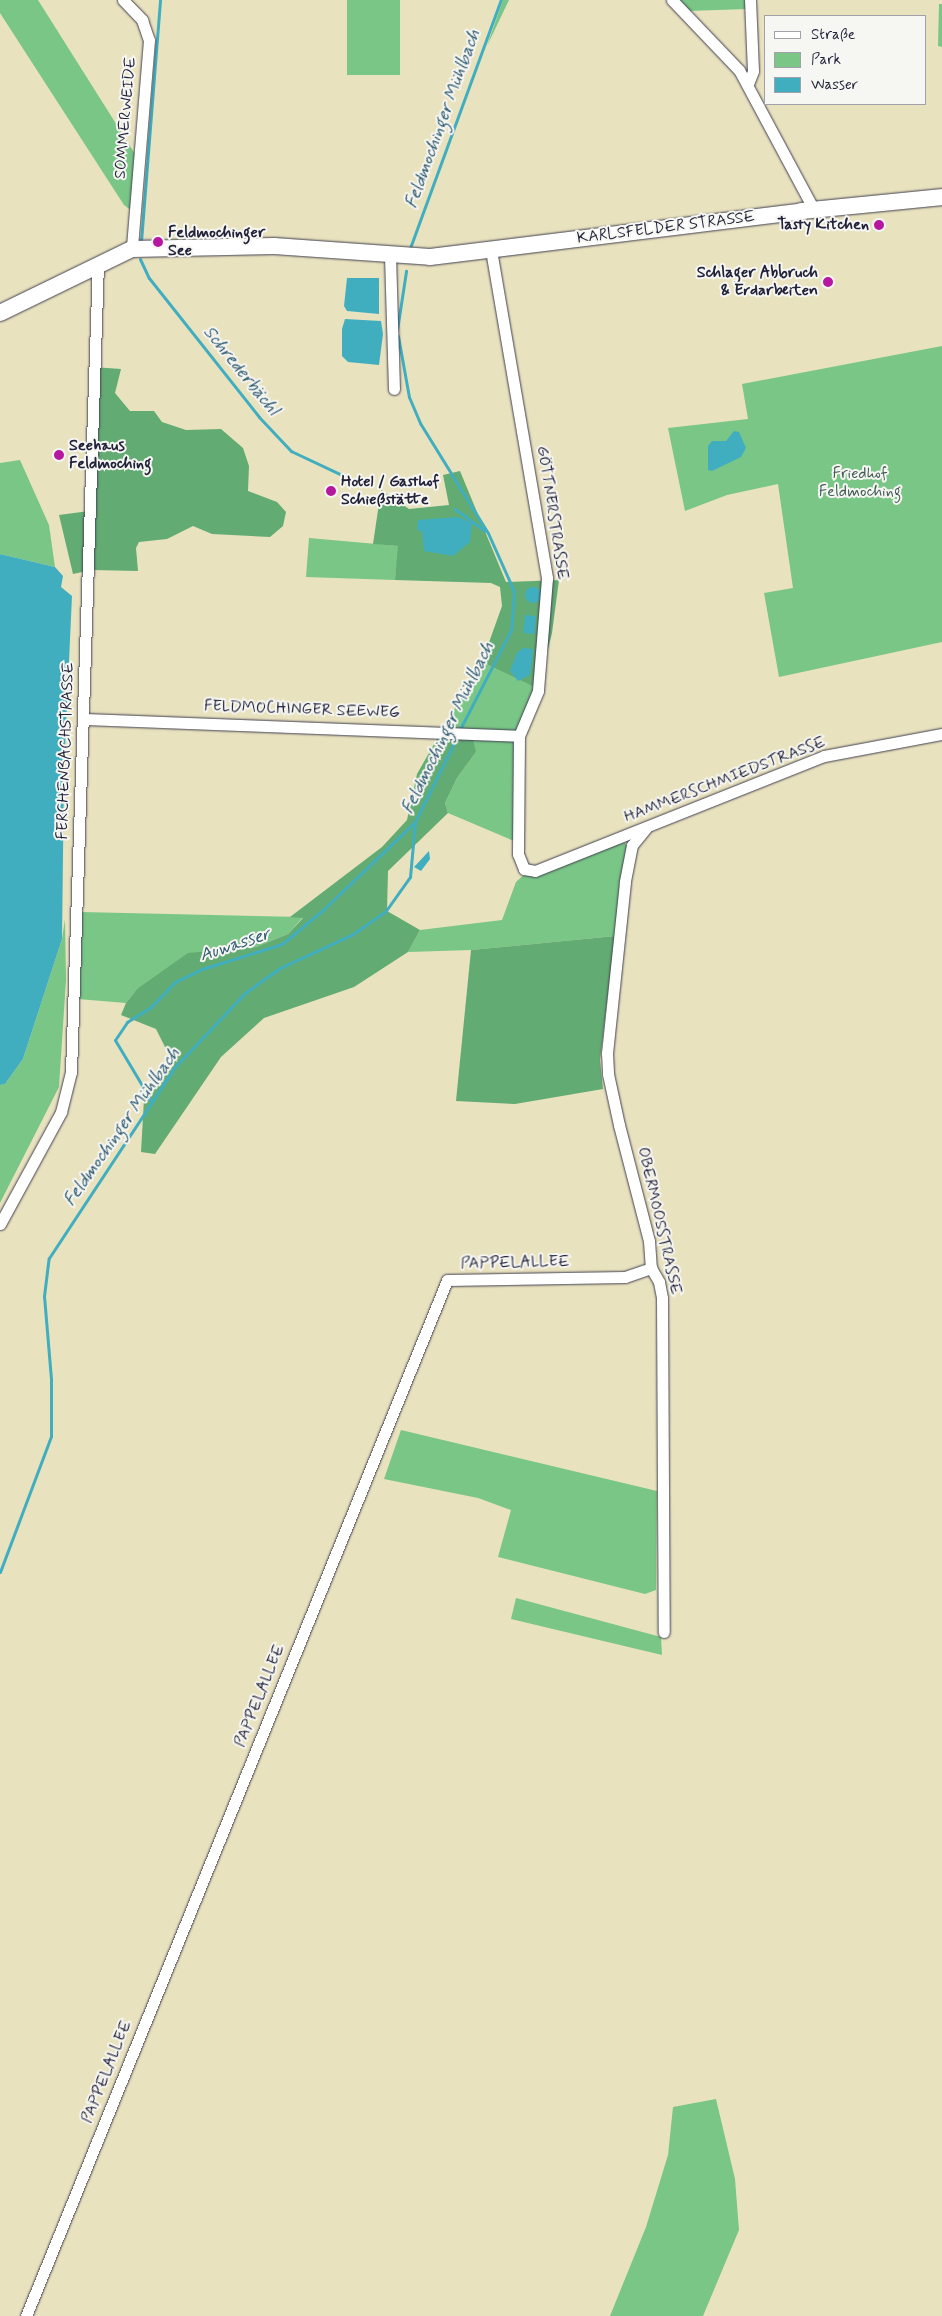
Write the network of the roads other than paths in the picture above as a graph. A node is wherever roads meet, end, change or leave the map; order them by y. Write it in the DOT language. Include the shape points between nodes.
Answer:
graph roads {
  1 [pos="123,0"];
  2 [pos="672,0"];
  3 [pos="750,0"];
  4 [pos="748,84"];
  5 [pos="942,197"];
  6 [pos="814,210"];
  7 [pos="132,249"];
  8 [pos="491,250"];
  9 [pos="390,255"];
  10 [pos="98,263"];
  11 [pos="0,313"];
  12 [pos="394,389"];
  13 [pos="84,719"];
  14 [pos="942,734"];
  15 [pos="519,736"];
  16 [pos="647,826"];
  17 [pos="524,868"];
  18 [pos="0,1224"];
  19 [pos="651,1268"];
  20 [pos="664,1632"];
  21 [pos="26,2316"];
  1 -- 7 [label="street, SOMMERWEIDE" via="147,27 150,40"];
  2 -- 4 [label="street"];
  3 -- 4 [label="street" via="753,71"];
  4 -- 6 [label="street"];
  5 -- 6 [label="street, KARLSFELDER STRASSE"];
  6 -- 8 [label="street, KARLSFELDER STRASSE"];
  7 -- 9 [label="street, KARLSFELDER STRASSE" via="274,246"];
  7 -- 10 [label="street, KARLSFELDER STRASSE"];
  8 -- 9 [label="street, KARLSFELDER STRASSE" via="430,257"];
  8 -- 15 [label="street, GÖTTNERSTRASSE" via="547,578 538,691"];
  9 -- 12 [label="street"];
  10 -- 11 [label="street, KARLSFELDER STRASSE"];
  10 -- 13 [label="street, FERCHENBACHSTRASSE"];
  13 -- 15 [label="street, FELDMOCHINGER SEEWEG"];
  13 -- 18 [label="street, FERCHENBACHSTRASSE" via="69,1090 61,1112"];
  14 -- 16 [label="street, HAMMERSCHMIEDSTRASSE" via="824,756"];
  15 -- 17 [label="street, GÖTTNERSTRASSE" via="518,854"];
  16 -- 17 [label="street, HAMMERSCHMIEDSTRASSE" via="535,871"];
  16 -- 19 [label="street, OBERMOOSSTRASSE" via="632,845 625,882 607,1054 617,1117 649,1241"];
  19 -- 20 [label="street, OBERMOOSSTRASSE" via="659,1282 662,1298"];
  19 -- 21 [label="street, PAPPELALLEE" via="625,1278 447,1280"];
}
